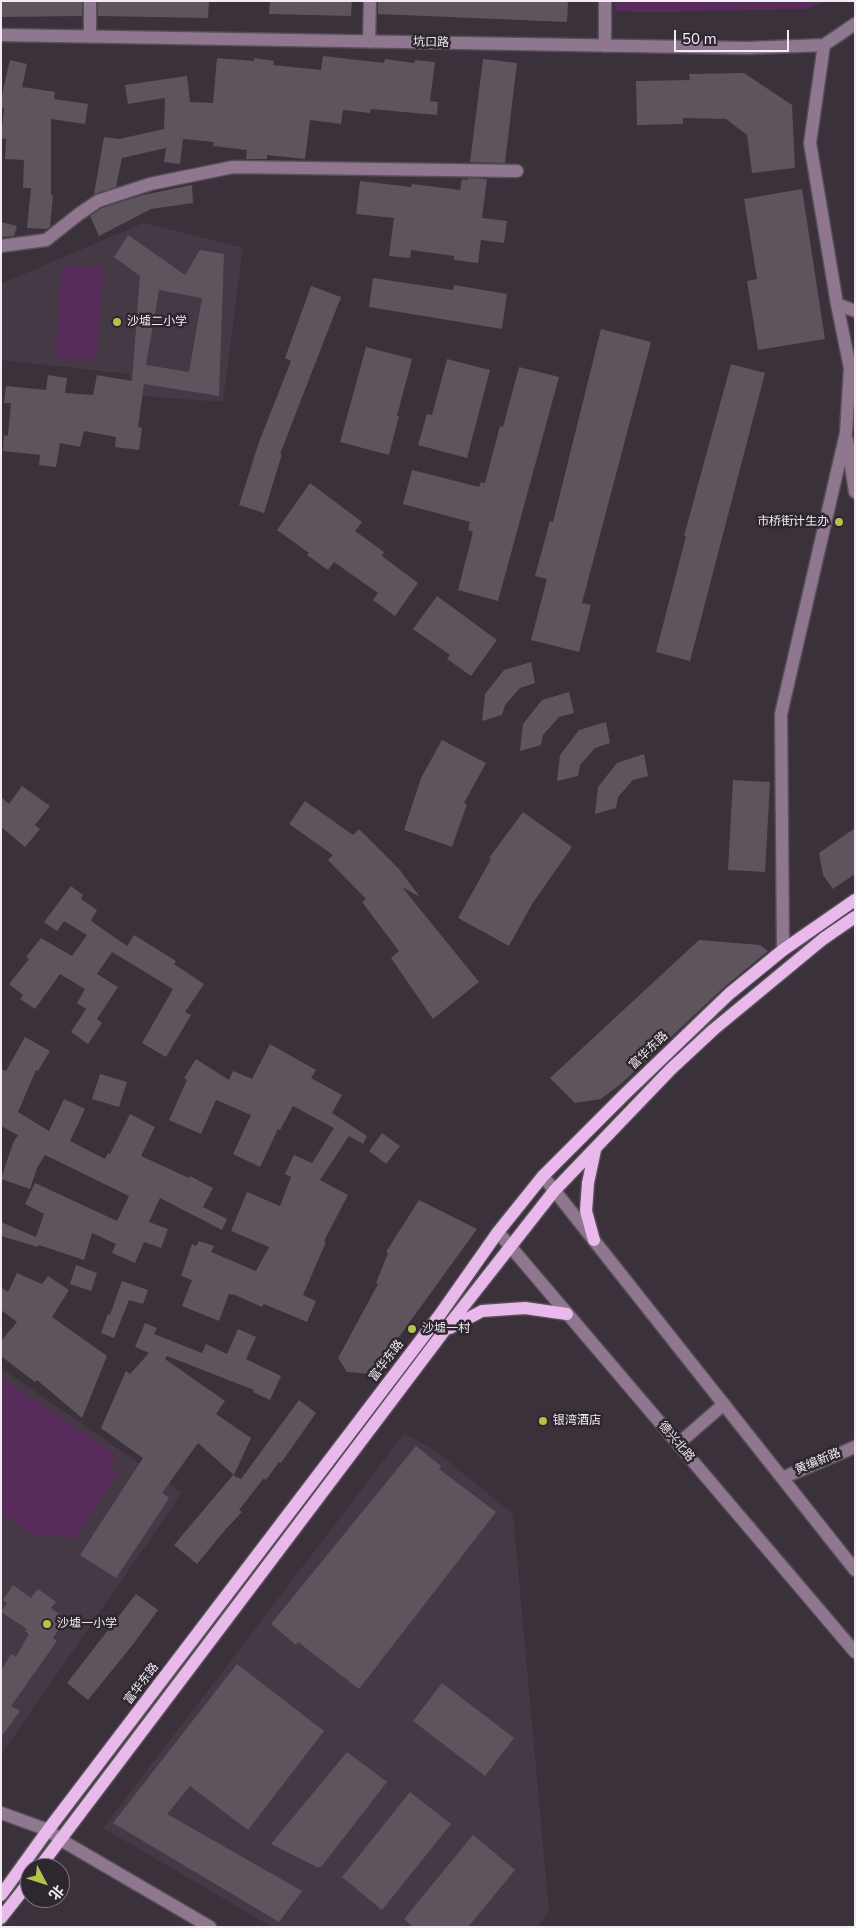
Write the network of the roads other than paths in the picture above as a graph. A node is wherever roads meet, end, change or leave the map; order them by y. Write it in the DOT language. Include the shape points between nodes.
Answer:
graph roads {
  1 [pos="90,1"];
  2 [pos="370,1"];
  3 [pos="605,1"];
  4 [pos="855,24"];
  5 [pos="1,36"];
  6 [pos="90,37"];
  7 [pos="369,42"];
  8 [pos="824,45"];
  9 [pos="605,46"];
  10 [pos="517,171"];
  11 [pos="1,246"];
  12 [pos="837,304"];
  13 [pos="855,311"];
  14 [pos="852,365"];
  15 [pos="846,433"];
  16 [pos="855,492"];
  17 [pos="855,900"];
  18 [pos="855,917"];
  19 [pos="783,950"];
  20 [pos="596,1147"];
  21 [pos="544,1176"];
  22 [pos="554,1191"];
  23 [pos="498,1232"];
  24 [pos="594,1240"];
  25 [pos="510,1247"];
  26 [pos="567,1314"];
  27 [pos="445,1330"];
  28 [pos="724,1404"];
  29 [pos="678,1444"];
  30 [pos="855,1447"];
  31 [pos="782,1478"];
  32 [pos="855,1570"];
  33 [pos="855,1652"];
  34 [pos="1,1813"];
  35 [pos="48,1830"];
  36 [pos="61,1840"];
  37 [pos="48,1858"];
  38 [pos="20,1894"];
  39 [pos="1,1896"];
  40 [pos="1,1918"];
  41 [pos="210,1927"];
  1 -- 6 [label="street"];
  2 -- 7 [label="street"];
  3 -- 9 [label="street"];
  4 -- 8 [label="street"];
  5 -- 6 [label="street, 坑口路"];
  6 -- 7 [label="street, 坑口路"];
  7 -- 9 [label="street, 坑口路"];
  8 -- 9 [label="street, 坑口路" via="747,48"];
  8 -- 12 [label="street" via="810,143"];
  10 -- 11 [label="street" via="234,167 150,184 98,201 46,240"];
  12 -- 13 [label="street"];
  12 -- 14 [label="street"];
  14 -- 15 [label="street"];
  15 -- 16 [label="street"];
  15 -- 19 [label="street" via="781,714"];
  17 -- 19 [label="main road, 富华东路"];
  18 -- 20 [label="main road" via="823,939 712,1030"];
  19 -- 21 [label="main road, 富华东路" via="716,1006"];
  20 -- 22 [label="main road"];
  20 -- 24 [label="main road" via="586,1211"];
  21 -- 22 [label="street"];
  21 -- 23 [label="main road, 富华东路"];
  22 -- 24 [label="street"];
  22 -- 25 [label="main road"];
  23 -- 25 [label="street, 德兴北路"];
  23 -- 35 [label="main road, 富华东路" via="439,1316"];
  24 -- 28 [label="street"];
  25 -- 26 [label="street, 德兴北路"];
  25 -- 27 [label="main road"];
  26 -- 27 [label="main road" via="525,1308 482,1311"];
  26 -- 29 [label="street, 德兴北路"];
  27 -- 36 [label="main road"];
  28 -- 29 [label="street"];
  28 -- 31 [label="street"];
  29 -- 33 [label="street, 德兴北路"];
  30 -- 31 [label="street, 黄编新路"];
  31 -- 32 [label="street"];
  34 -- 35 [label="street"];
  35 -- 36 [label="street"];
  35 -- 39 [label="main road, 富华东路"];
  36 -- 37 [label="main road"];
  36 -- 41 [label="street"];
  38 -- 40 [label="main road"];
}
